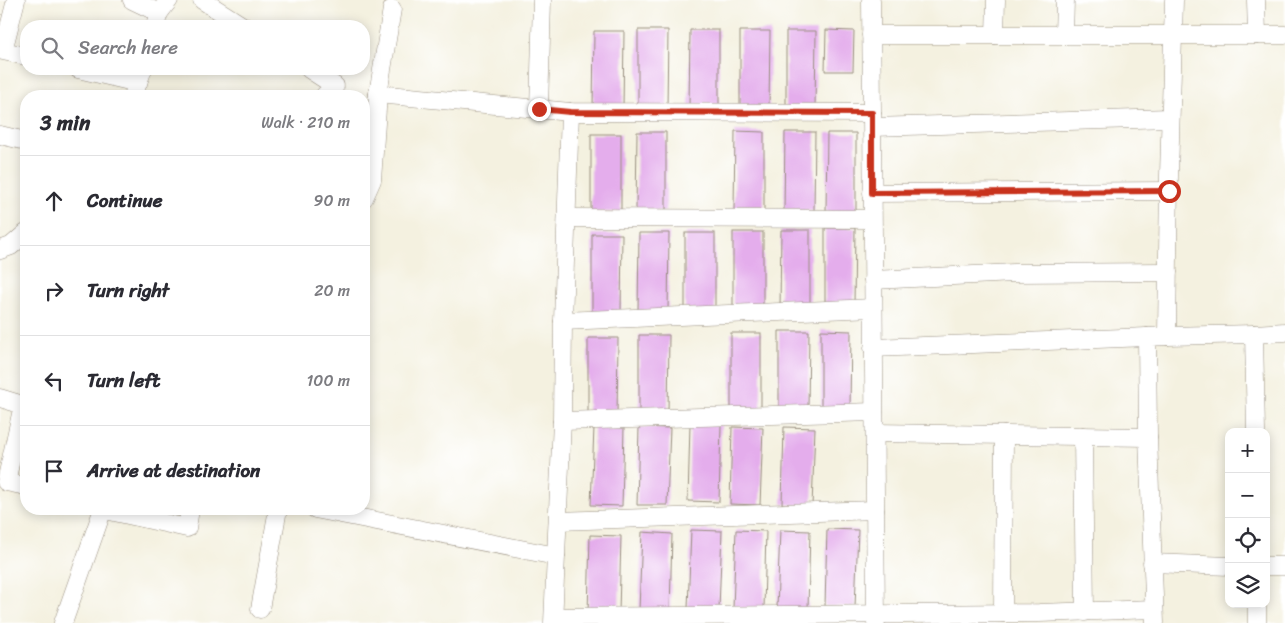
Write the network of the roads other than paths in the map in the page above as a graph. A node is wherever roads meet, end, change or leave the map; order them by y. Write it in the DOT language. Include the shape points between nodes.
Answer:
graph roads {
  1 [pos="16,0"];
  2 [pos="132,0"];
  3 [pos="202,0"];
  4 [pos="542,0"];
  5 [pos="871,0"];
  6 [pos="996,0"];
  7 [pos="1065,0"];
  8 [pos="1174,0"];
  9 [pos="1256,0"];
  10 [pos="392,9"];
  11 [pos="161,13"];
  12 [pos="234,20"];
  13 [pos="871,35"];
  14 [pos="996,35"];
  15 [pos="1064,35"];
  16 [pos="1173,35"];
  17 [pos="1257,35"];
  18 [pos="1285,35"];
  19 [pos="1,51"];
  20 [pos="20,55"];
  21 [pos="104,75"];
  22 [pos="318,75"];
  23 [pos="138,83"];
  24 [pos="331,90"];
  25 [pos="378,94"];
  26 [pos="539,109"];
  27 [pos="570,112"];
  28 [pos="1170,118"];
  29 [pos="873,120"];
  30 [pos="0,135"];
  31 [pos="20,140"];
  32 [pos="370,184"];
  33 [pos="1169,191"];
  34 [pos="872,193"];
  35 [pos="567,218"];
  36 [pos="872,219"];
  37 [pos="20,238"];
  38 [pos="0,250"];
  39 [pos="1168,272"];
  40 [pos="873,280"];
  41 [pos="873,308"];
  42 [pos="563,320"];
  43 [pos="1285,332"];
  44 [pos="1254,334"];
  45 [pos="1167,336"];
  46 [pos="1147,337"];
  47 [pos="873,348"];
  48 [pos="0,398"];
  49 [pos="20,404"];
  50 [pos="874,412"];
  51 [pos="20,417"];
  52 [pos="562,421"];
  53 [pos="1256,428"];
  54 [pos="874,433"];
  55 [pos="1004,435"];
  56 [pos="1083,436"];
  57 [pos="1148,437"];
  58 [pos="3,482"];
  59 [pos="20,485"];
  60 [pos="875,510"];
  61 [pos="100,515"];
  62 [pos="129,515"];
  63 [pos="189,515"];
  64 [pos="277,515"];
  65 [pos="346,515"];
  66 [pos="558,521"];
  67 [pos="556,556"];
  68 [pos="1152,563"];
  69 [pos="1225,566"];
  70 [pos="1270,566"];
  71 [pos="1285,566"];
  72 [pos="1258,608"];
  73 [pos="260,609"];
  74 [pos="1085,612"];
  75 [pos="1003,613"];
  76 [pos="1155,616"];
  77 [pos="876,618"];
  78 [pos="1039,618"];
  79 [pos="553,620"];
  80 [pos="63,623"];
  81 [pos="1257,623"];
  1 -- 19 [label="street"];
  2 -- 11 [label="street"];
  3 -- 12 [label="street"];
  4 -- 26 [label="street"];
  5 -- 13 [label="street"];
  6 -- 14 [label="street"];
  7 -- 15 [label="street"];
  8 -- 16 [label="street"];
  9 -- 17 [label="street"];
  10 -- 25 [label="street"];
  13 -- 14 [label="street"];
  13 -- 29 [label="street"];
  14 -- 15 [label="street"];
  15 -- 16 [label="street"];
  16 -- 17 [label="street"];
  16 -- 28 [label="street"];
  17 -- 18 [label="street"];
  19 -- 20 [label="street"];
  21 -- 23 [label="street"];
  22 -- 24 [label="street" via="335,86"];
  25 -- 26 [label="street"];
  25 -- 32 [label="street"];
  26 -- 27 [label="street"];
  27 -- 29 [label="street"];
  27 -- 35 [label="street"];
  28 -- 29 [label="street"];
  28 -- 33 [label="street"];
  29 -- 34 [label="street"];
  30 -- 31 [label="street"];
  33 -- 34 [label="street"];
  33 -- 39 [label="street"];
  34 -- 36 [label="street"];
  35 -- 36 [label="street"];
  35 -- 42 [label="street"];
  36 -- 40 [label="street"];
  37 -- 38 [label="street"];
  39 -- 40 [label="street" via="1014,273"];
  39 -- 45 [label="street"];
  40 -- 41 [label="street"];
  41 -- 42 [label="street"];
  41 -- 47 [label="street"];
  42 -- 52 [label="street"];
  43 -- 44 [label="street"];
  44 -- 45 [label="street"];
  44 -- 53 [label="street"];
  45 -- 46 [label="street"];
  46 -- 47 [label="street"];
  46 -- 57 [label="street"];
  47 -- 50 [label="street"];
  48 -- 49 [label="street"];
  50 -- 52 [label="street"];
  50 -- 54 [label="street"];
  51 -- 58 [label="street"];
  52 -- 66 [label="street"];
  54 -- 55 [label="street"];
  54 -- 60 [label="street"];
  55 -- 56 [label="street"];
  55 -- 75 [label="street"];
  56 -- 57 [label="street"];
  56 -- 74 [label="street"];
  57 -- 68 [label="street"];
  58 -- 59 [label="street"];
  60 -- 66 [label="street"];
  60 -- 77 [label="street"];
  61 -- 80 [label="street"];
  62 -- 63 [label="street" via="187,528"];
  64 -- 73 [label="street"];
  65 -- 67 [label="street"];
  66 -- 67 [label="street"];
  67 -- 79 [label="street"];
  68 -- 69 [label="street"];
  68 -- 76 [label="street"];
  70 -- 71 [label="street"];
  72 -- 81 [label="street"];
  74 -- 76 [label="street"];
  74 -- 78 [label="street"];
  75 -- 77 [label="street"];
  75 -- 78 [label="street"];
  77 -- 79 [label="street"];
}
